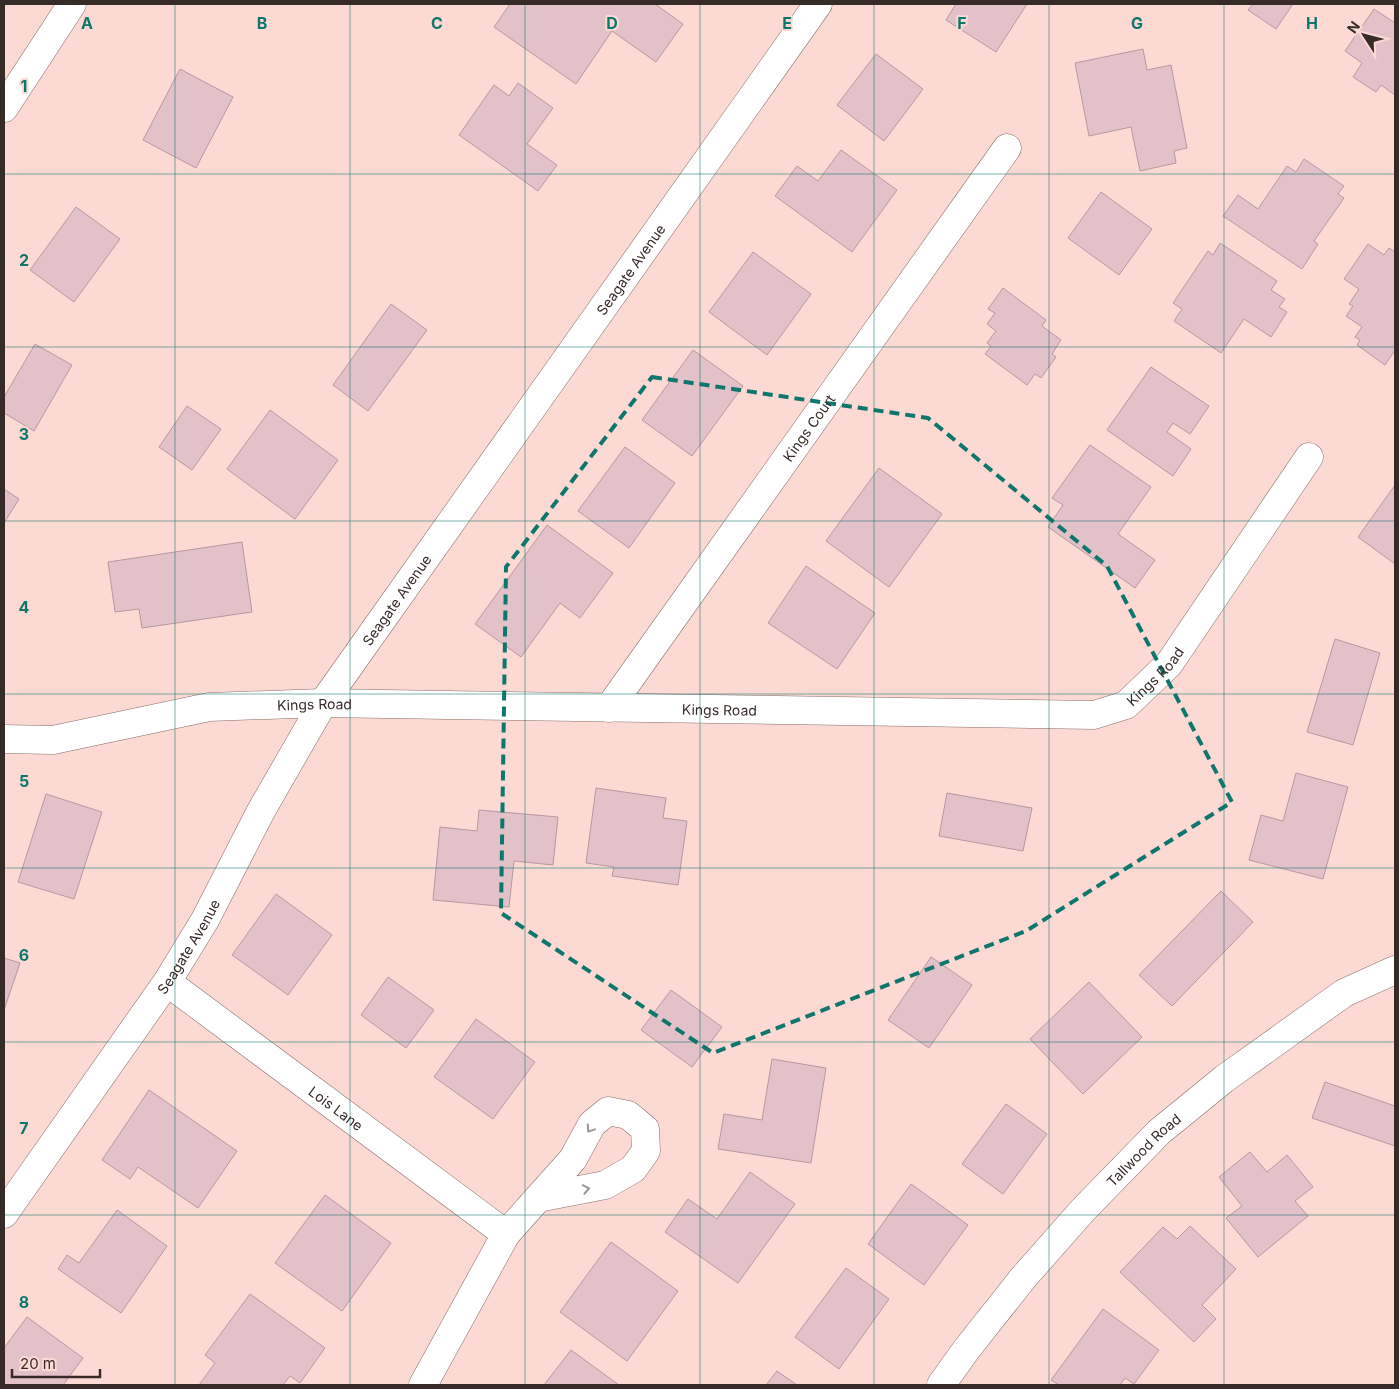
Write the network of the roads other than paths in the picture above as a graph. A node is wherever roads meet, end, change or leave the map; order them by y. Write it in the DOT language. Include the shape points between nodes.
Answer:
graph roads {
  1 [pos="72,4"];
  2 [pos="818,4"];
  3 [pos="4,108"];
  4 [pos="1008,148"];
  5 [pos="1309,457"];
  6 [pos="324,703"];
  7 [pos="609,708"];
  8 [pos="4,739"];
  9 [pos="1395,970"];
  10 [pos="167,982"];
  11 [pos="538,1198"];
  12 [pos="4,1214"];
  13 [pos="506,1234"];
  14 [pos="422,1384"];
  15 [pos="941,1385"];
  1 -- 3 [label="street"];
  2 -- 6 [label="street, Seagate Avenue"];
  4 -- 7 [label="street, Kings Court"];
  5 -- 7 [label="street, Kings Road" via="1169,664 1126,705 1094,715"];
  6 -- 7 [label="street, Kings Road"];
  6 -- 8 [label="street, Kings Road" via="209,707 54,740"];
  6 -- 10 [label="street, Seagate Avenue" via="261,811 205,920"];
  9 -- 15 [label="street, Tallwood Road" via="1344,993 1224,1079 1159,1132 1083,1210 1024,1278"];
  10 -- 12 [label="street, Seagate Avenue"];
  10 -- 13 [label="street, Lois Lane"];
  11 -- 13 [label="street"];
  13 -- 14 [label="street"];
}
